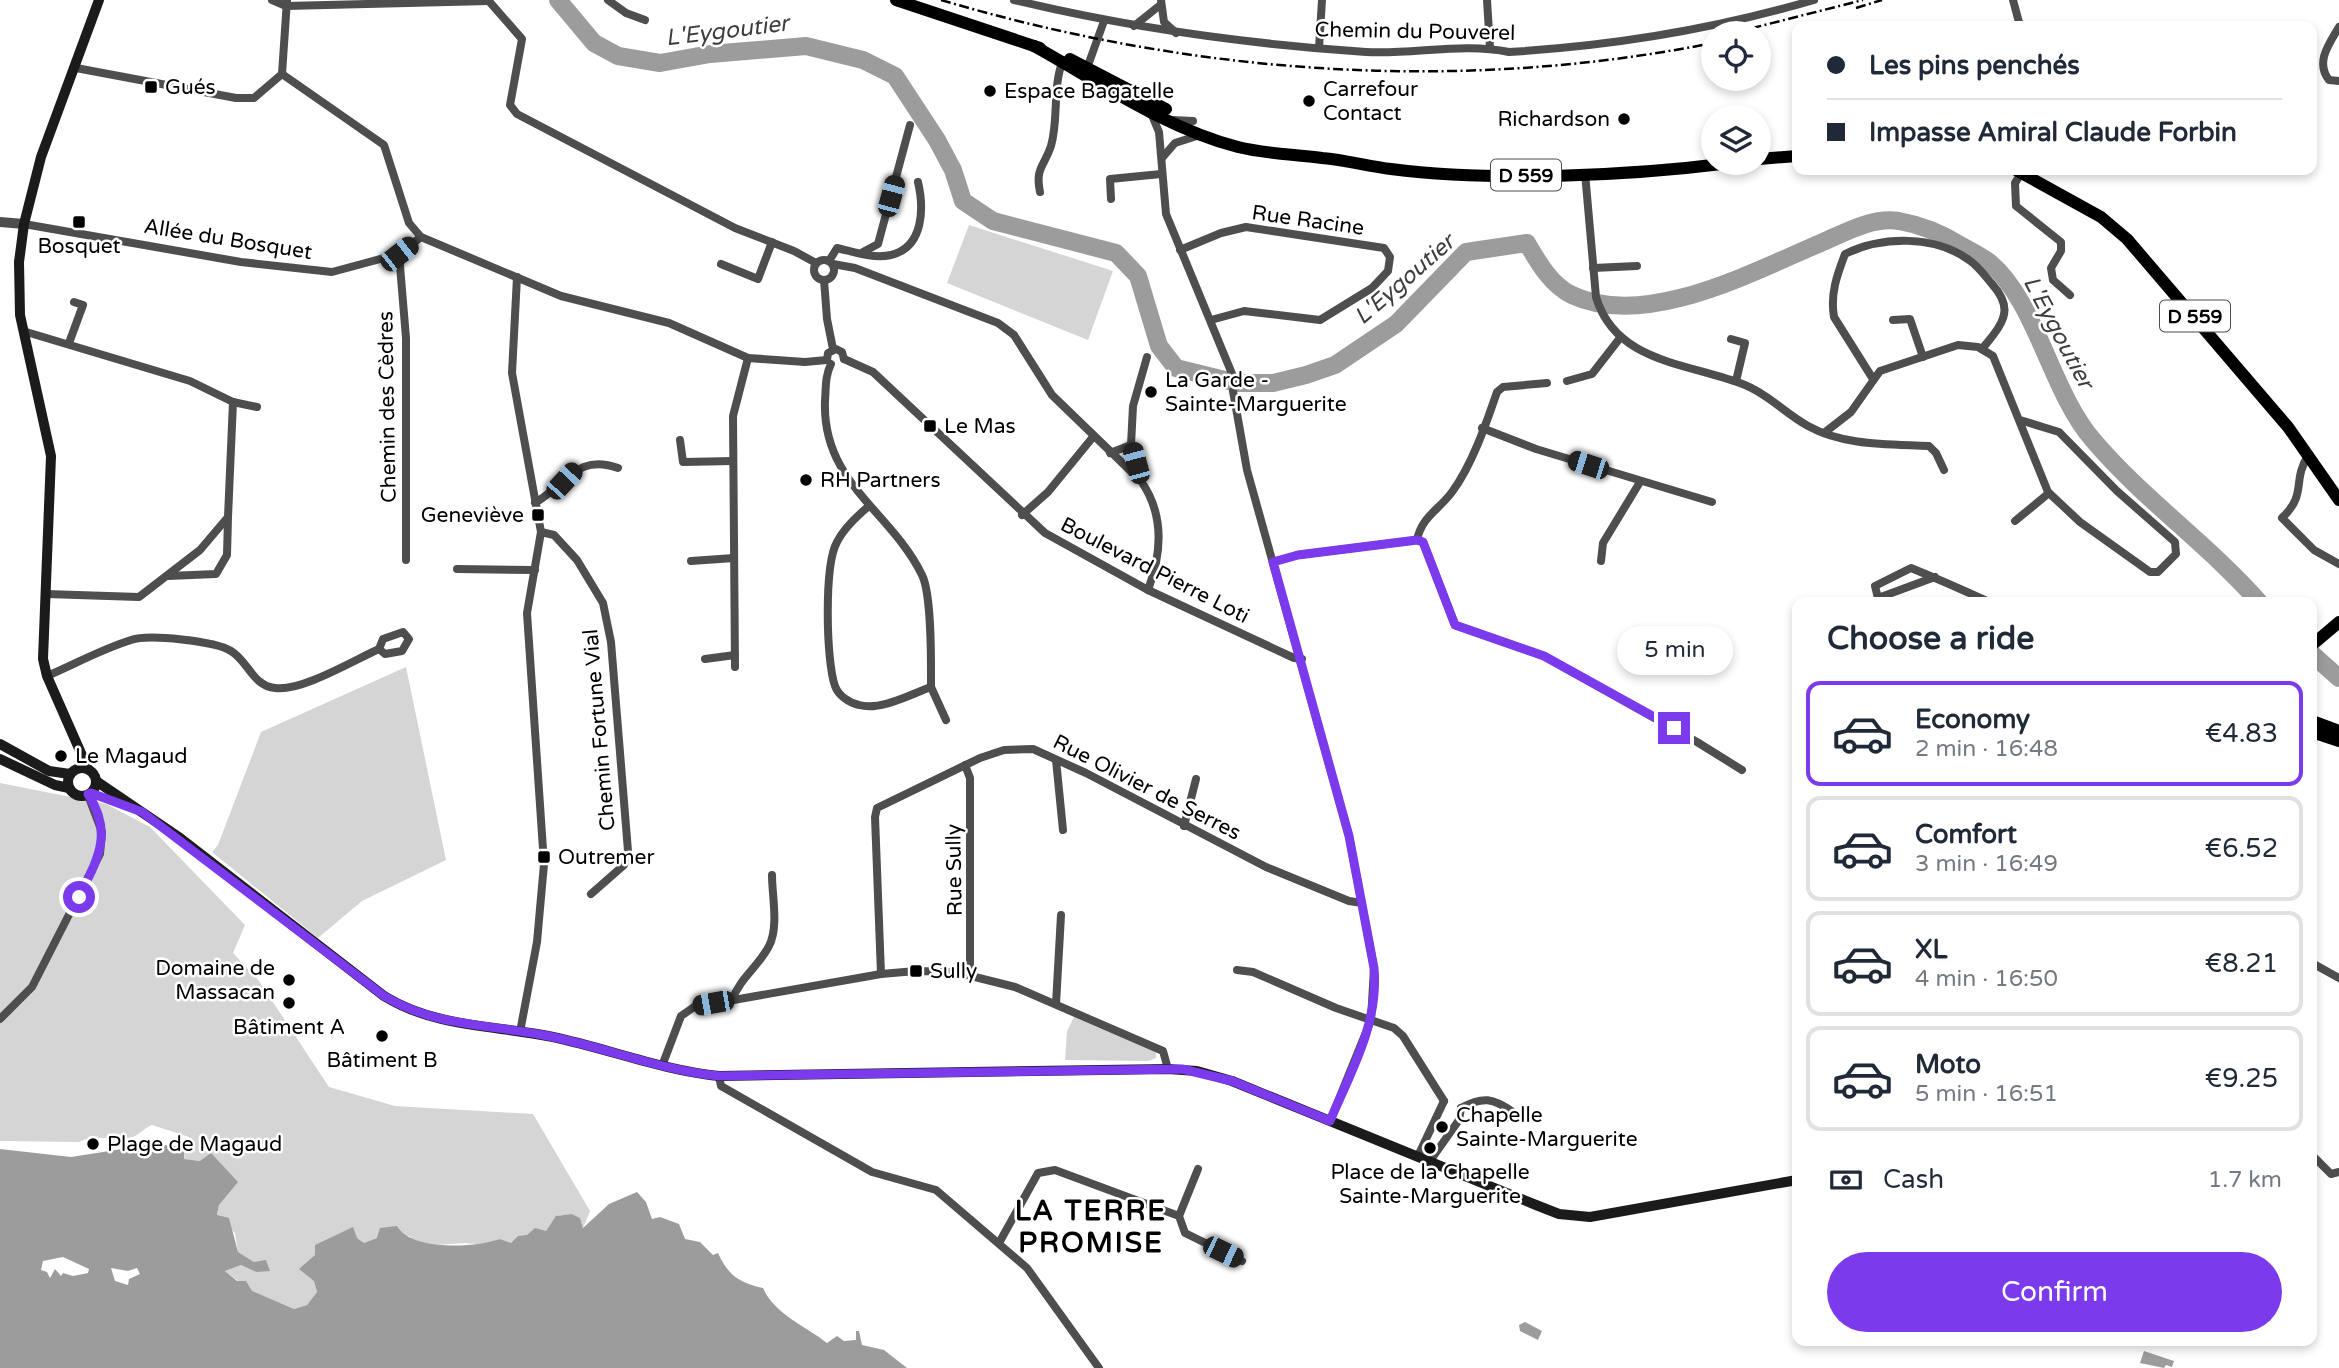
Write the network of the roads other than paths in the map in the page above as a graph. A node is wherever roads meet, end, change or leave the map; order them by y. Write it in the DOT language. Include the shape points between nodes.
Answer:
graph roads {
  1 [pos="99,0"];
  2 [pos="272,0"];
  3 [pos="608,0"];
  4 [pos="896,0"];
  5 [pos="1014,0"];
  6 [pos="1322,0"];
  7 [pos="1487,0"];
  8 [pos="1814,0"];
  9 [pos="2013,0"];
  10 [pos="489,1"];
  11 [pos="287,3"];
  12 [pos="1160,3"];
  13 [pos="645,20"];
  14 [pos="1104,21"];
  15 [pos="2019,21"];
  16 [pos="1134,26"];
  17 [pos="2339,27"];
  18 [pos="1176,33"];
  19 [pos="1319,48"];
  20 [pos="1490,48"];
  21 [pos="1063,59"];
  22 [pos="76,68"];
  23 [pos="1086,71"];
  24 [pos="282,74"];
  25 [pos="2339,81"];
  26 [pos="1149,109"];
  27 [pos="1183,124"];
  28 [pos="910,125"];
  29 [pos="1159,132"];
  30 [pos="1792,156"];
  31 [pos="1162,158"];
  32 [pos="1323,158"];
  33 [pos="1771,158"];
  34 [pos="1701,165"];
  35 [pos="1585,173"];
  36 [pos="1161,174"];
  37 [pos="2018,175"];
  38 [pos="2026,175"];
  39 [pos="918,182"];
  40 [pos="1040,192"];
  41 [pos="1111,199"];
  42 [pos="0,222"];
  43 [pos="24,224"];
  44 [pos="421,237"];
  45 [pos="772,243"];
  46 [pos="1180,250"];
  47 [pos="399,254"];
  48 [pos="856,254"];
  49 [pos="831,262"];
  50 [pos="722,264"];
  51 [pos="816,264"];
  52 [pos="1637,266"];
  53 [pos="1593,268"];
  54 [pos="517,277"];
  55 [pos="824,280"];
  56 [pos="2070,295"];
  57 [pos="74,302"];
  58 [pos="1211,320"];
  59 [pos="1894,320"];
  60 [pos="23,331"];
  61 [pos="1620,338"];
  62 [pos="1731,339"];
  63 [pos="69,343"];
  64 [pos="833,349"];
  65 [pos="1982,349"];
  66 [pos="1147,357"];
  67 [pos="1923,357"];
  68 [pos="748,358"];
  69 [pos="844,359"];
  70 [pos="829,362"];
  71 [pos="1873,379"];
  72 [pos="1235,381"];
  73 [pos="1567,381"];
  74 [pos="1736,382"];
  75 [pos="1547,383"];
  76 [pos="1233,391"];
  77 [pos="233,402"];
  78 [pos="257,407"];
  79 [pos="2020,420"];
  80 [pos="1482,428"];
  81 [pos="1824,433"];
  82 [pos="1093,437"];
  83 [pos="680,440"];
  84 [pos="1131,445"];
  85 [pos="1110,453"];
  86 [pos="2309,454"];
  87 [pos="733,461"];
  88 [pos="618,468"];
  89 [pos="1944,470"];
  90 [pos="1141,481"];
  91 [pos="1640,482"];
  92 [pos="2049,493"];
  93 [pos="2339,500"];
  94 [pos="1712,502"];
  95 [pos="535,503"];
  96 [pos="869,506"];
  97 [pos="1023,515"];
  98 [pos="228,517"];
  99 [pos="2015,521"];
  100 [pos="541,533"];
  101 [pos="1417,540"];
  102 [pos="734,558"];
  103 [pos="406,560"];
  104 [pos="691,561"];
  105 [pos="1601,561"];
  106 [pos="1273,562"];
  107 [pos="2339,565"];
  108 [pos="457,569"];
  109 [pos="535,570"];
  110 [pos="168,576"];
  111 [pos="1935,577"];
  112 [pos="1148,590"];
  113 [pos="46,594"];
  114 [pos="1878,597"];
  115 [pos="1881,597"];
  116 [pos="1978,597"];
  117 [pos="2339,622"];
  118 [pos="2317,640"];
  119 [pos="379,649"];
  120 [pos="735,655"];
  121 [pos="705,659"];
  122 [pos="1302,659"];
  123 [pos="735,667"];
  124 [pos="47,676"];
  125 [pos="931,687"];
  126 [pos="946,720"];
  127 [pos="2317,723"];
  128 [pos="2339,731"];
  129 [pos="2317,734"];
  130 [pos="2317,740"];
  131 [pos="2339,743"];
  132 [pos="0,744"];
  133 [pos="78,749"];
  134 [pos="0,759"];
  135 [pos="1056,760"];
  136 [pos="965,765"];
  137 [pos="88,769"];
  138 [pos="1742,770"];
  139 [pos="72,772"];
  140 [pos="1196,779"];
  141 [pos="96,781"];
  142 [pos="69,788"];
  143 [pos="90,794"];
  144 [pos="142,812"];
  145 [pos="1184,827"];
  146 [pos="1063,830"];
  147 [pos="772,875"];
  148 [pos="591,894"];
  149 [pos="1362,903"];
  150 [pos="1061,915"];
  151 [pos="2317,966"];
  152 [pos="1237,970"];
  153 [pos="881,974"];
  154 [pos="970,975"];
  155 [pos="2339,978"];
  156 [pos="732,1000"];
  157 [pos="1056,1004"];
  158 [pos="0,1019"];
  159 [pos="1371,1020"];
  160 [pos="520,1032"];
  161 [pos="662,1066"];
  162 [pos="1168,1069"];
  163 [pos="719,1076"];
  164 [pos="1444,1101"];
  165 [pos="1461,1108"];
  166 [pos="1513,1112"];
  167 [pos="1330,1121"];
  168 [pos="1418,1156"];
  169 [pos="2317,1160"];
  170 [pos="1430,1161"];
  171 [pos="1198,1169"];
  172 [pos="2339,1172"];
  173 [pos="1792,1181"];
  174 [pos="1179,1216"];
  175 [pos="999,1243"];
  176 [pos="1242,1261"];
  177 [pos="1098,1368"];
  1 -- 22 [label="main road"];
  2 -- 11 [label="street"];
  3 -- 13 [label="street"];
  4 -- 21 [label="main road, D 559"];
  5 -- 14 [label="street, Chemin du Pouverel"];
  6 -- 19 [label="street"];
  7 -- 20 [label="street"];
  8 -- 20 [label="street, Chemin du Pouverel" via="1772,13 1631,40 1509,52"];
  9 -- 15 [label="street"];
  10 -- 11 [label="street"];
  10 -- 45 [label="street" via="522,39 510,105 517,114"];
  11 -- 24 [label="street"];
  12 -- 16 [label="street"];
  12 -- 18 [label="street" via="1164,22"];
  14 -- 16 [label="street, Chemin du Pouverel"];
  14 -- 23 [label="street"];
  16 -- 18 [label="street, Chemin du Pouverel"];
  17 -- 25 [label="street" via="2322,62 2329,80"];
  18 -- 19 [label="street, Chemin du Pouverel"];
  19 -- 20 [label="street, Chemin du Pouverel" via="1416,52"];
  21 -- 23 [label="main road, D 559"];
  21 -- 40 [label="street" via="1055,81 1051,146 1038,170"];
  22 -- 24 [label="street" via="236,98 254,98"];
  22 -- 43 [label="main road" via="48,133"];
  23 -- 26 [label="main road, D 559"];
  23 -- 27 [label="main road, D 559"];
  24 -- 44 [label="street" via="384,145 409,223"];
  26 -- 27 [label="main road, D 559"];
  26 -- 29 [label="street"];
  27 -- 29 [label="street" via="1163,124"];
  27 -- 31 [label="street"];
  27 -- 32 [label="main road, D 559"];
  27 -- 32 [label="main road, D 559" via="1239,147"];
  28 -- 48 [label="street" via="878,244"];
  29 -- 31 [label="street"];
  30 -- 33 [label="main road"];
  31 -- 36 [label="street"];
  32 -- 35 [label="main road, D 559" via="1436,172"];
  34 -- 35 [label="main road, D 559"];
  35 -- 53 [label="street"];
  36 -- 41 [label="street" via="1110,179"];
  36 -- 46 [label="street" via="1166,214"];
  37 -- 56 [label="street" via="2016,206 2061,242 2061,251 2050,268 2053,280"];
  38 -- 86 [label="main road, D 559" via="2101,217 2127,239"];
  39 -- 48 [label="street" via="923,208 911,242 889,256"];
  42 -- 43 [label="street"];
  43 -- 47 [label="street, Allée du Bosquet" via="293,270 332,272"];
  43 -- 60 [label="main road" via="18,293"];
  44 -- 47 [label="street, Allée du Bosquet"];
  44 -- 54 [label="street"];
  45 -- 50 [label="street" via="758,279"];
  45 -- 51 [label="street"];
  46 -- 58 [label="street"];
  46 -- 58 [label="street, Rue Racine" via="1246,227 1384,248 1390,257 1388,271 1372,288 1320,320 1244,310"];
  47 -- 103 [label="street, Chemin des Cèdres" via="405,338"];
  48 -- 49 [label="street" via="837,248"];
  49 -- 51 [label="street"];
  49 -- 55 [label="street" via="833,275"];
  49 -- 82 [label="street" via="1005,327 1052,395"];
  51 -- 55 [label="street" via="816,275"];
  52 -- 53 [label="street"];
  53 -- 61 [label="street" via="1601,316"];
  54 -- 68 [label="street" via="561,296 669,323"];
  54 -- 95 [label="street" via="512,373"];
  55 -- 64 [label="street"];
  57 -- 63 [label="street" via="83,305"];
  58 -- 72 [label="street"];
  59 -- 67 [label="street" via="1910,319"];
  60 -- 63 [label="street"];
  60 -- 113 [label="main road" via="51,456"];
  61 -- 73 [label="street" via="1592,374"];
  61 -- 74 [label="street" via="1640,352"];
  62 -- 74 [label="street" via="1745,343"];
  63 -- 77 [label="street" via="190,381"];
  64 -- 69 [label="street" via="842,352"];
  64 -- 70 [label="street" via="828,353"];
  65 -- 67 [label="street" via="1958,345"];
  65 -- 71 [label="street" via="2003,319 2005,308 1999,292 1969,260 1941,246 1900,240 1863,245 1845,254 1835,278 1832,305 1834,317"];
  65 -- 79 [label="street" via="1993,356"];
  66 -- 84 [label="street" via="1133,407"];
  67 -- 71 [label="street" via="1880,372"];
  68 -- 70 [label="street"];
  68 -- 87 [label="street" via="733,416"];
  69 -- 70 [label="street" via="839,365"];
  69 -- 97 [label="street, Boulevard Pierre Loti" via="873,372"];
  70 -- 96 [label="street" via="825,410 831,449"];
  71 -- 81 [label="street" via="1851,412"];
  74 -- 81 [label="street" via="1758,390"];
  75 -- 80 [label="street" via="1503,387"];
  76 -- 106 [label="street" via="1247,470"];
  77 -- 78 [label="street"];
  77 -- 98 [label="street"];
  79 -- 92 [label="street"];
  79 -- 92 [label="street" via="2059,432 2073,443 2093,468 2175,542 2176,554 2158,572 2150,572 2080,522"];
  80 -- 91 [label="street"];
  80 -- 101 [label="street" via="1451,494 1429,512"];
  81 -- 89 [label="street" via="1861,443 1929,446"];
  82 -- 85 [label="street"];
  82 -- 97 [label="street"];
  83 -- 87 [label="street" via="683,462"];
  84 -- 85 [label="street"];
  84 -- 90 [label="street"];
  85 -- 90 [label="street"];
  86 -- 93 [label="main road, D 559"];
  86 -- 107 [label="street" via="2299,468 2296,504 2282,518 2314,550"];
  87 -- 102 [label="street"];
  88 -- 95 [label="street" via="607,464 574,470 553,493"];
  90 -- 112 [label="street" via="1152,498 1160,529"];
  91 -- 94 [label="street"];
  91 -- 105 [label="street" via="1603,543"];
  92 -- 99 [label="street"];
  95 -- 100 [label="street"];
  96 -- 125 [label="street" via="909,552 924,578"];
  96 -- 125 [label="street" via="836,542 828,574 835,688 846,700 861,706 886,703"];
  97 -- 112 [label="street, Boulevard Pierre Loti" via="1045,533"];
  98 -- 110 [label="street" via="200,550"];
  98 -- 110 [label="street" via="227,555 216,574"];
  100 -- 109 [label="street"];
  100 -- 148 [label="street, Chemin Fortune Vial" via="554,535 577,560 603,603 611,642 628,850 624,865"];
  101 -- 106 [label="street"];
  101 -- 138 [label="street" via="1423,542 1455,625 1544,656"];
  102 -- 104 [label="street"];
  102 -- 120 [label="street"];
  106 -- 122 [label="street"];
  108 -- 109 [label="street"];
  109 -- 160 [label="street" via="527,624 544,864 537,942"];
  110 -- 113 [label="street" via="139,597"];
  111 -- 114 [label="street" via="1911,568 1875,586"];
  111 -- 115 [label="street"];
  111 -- 116 [label="street"];
  112 -- 122 [label="street, Boulevard Pierre Loti"];
  113 -- 124 [label="main road" via="43,648"];
  117 -- 118 [label="main road"];
  119 -- 124 [label="street" via="278,689 265,686 234,652 184,641 134,639"];
  120 -- 121 [label="street"];
  120 -- 123 [label="street"];
  122 -- 149 [label="street"];
  124 -- 133 [label="main road"];
  125 -- 126 [label="street"];
  127 -- 128 [label="main road"];
  129 -- 131 [label="main road"];
  130 -- 131 [label="main road"];
  132 -- 139 [label="main road" via="49,771"];
  133 -- 137 [label="main road"];
  133 -- 139 [label="main road"];
  134 -- 142 [label="main road" via="55,786"];
  135 -- 136 [label="street, Rue Olivier de Serres" via="1019,748"];
  135 -- 145 [label="street, Rue Olivier de Serres"];
  135 -- 146 [label="street"];
  136 -- 153 [label="street, Rue Olivier de Serres" via="877,808"];
  136 -- 154 [label="street, Rue Sully" via="970,778"];
  137 -- 139 [label="main road"];
  137 -- 141 [label="main road"];
  139 -- 142 [label="main road"];
  140 -- 145 [label="street"];
  141 -- 143 [label="main road"];
  141 -- 144 [label="main road"];
  142 -- 143 [label="main road" via="79,796"];
  143 -- 144 [label="main road"];
  143 -- 158 [label="street" via="102,832 100,854 32,987"];
  144 -- 160 [label="main road" via="406,1010"];
  145 -- 149 [label="street, Rue Olivier de Serres" via="1266,867"];
  147 -- 156 [label="street" via="774,933"];
  149 -- 159 [label="street" via="1376,984"];
  150 -- 157 [label="street"];
  151 -- 155 [label="street"];
  152 -- 159 [label="street"];
  153 -- 154 [label="street" via="932,971"];
  153 -- 156 [label="street"];
  154 -- 157 [label="street"];
  156 -- 161 [label="street" via="694,1007 681,1016"];
  157 -- 162 [label="street" via="1163,1051"];
  159 -- 164 [label="street" via="1399,1031"];
  159 -- 167 [label="street"];
  160 -- 161 [label="main road"];
  161 -- 163 [label="main road"];
  162 -- 163 [label="main road"];
  162 -- 167 [label="main road" via="1232,1081"];
  163 -- 175 [label="street" via="721,1086 872,1172 936,1190"];
  164 -- 165 [label="street"];
  164 -- 168 [label="street"];
  165 -- 166 [label="street" via="1490,1098"];
  165 -- 170 [label="street" via="1459,1120"];
  167 -- 168 [label="main road"];
  168 -- 170 [label="main road"];
  169 -- 172 [label="street" via="2331,1174"];
  170 -- 173 [label="main road" via="1559,1214 1581,1217"];
  171 -- 174 [label="street"];
  174 -- 175 [label="street" via="1055,1170 1038,1173"];
  174 -- 176 [label="street" via="1185,1233"];
  175 -- 177 [label="street" via="1027,1268"];
}
